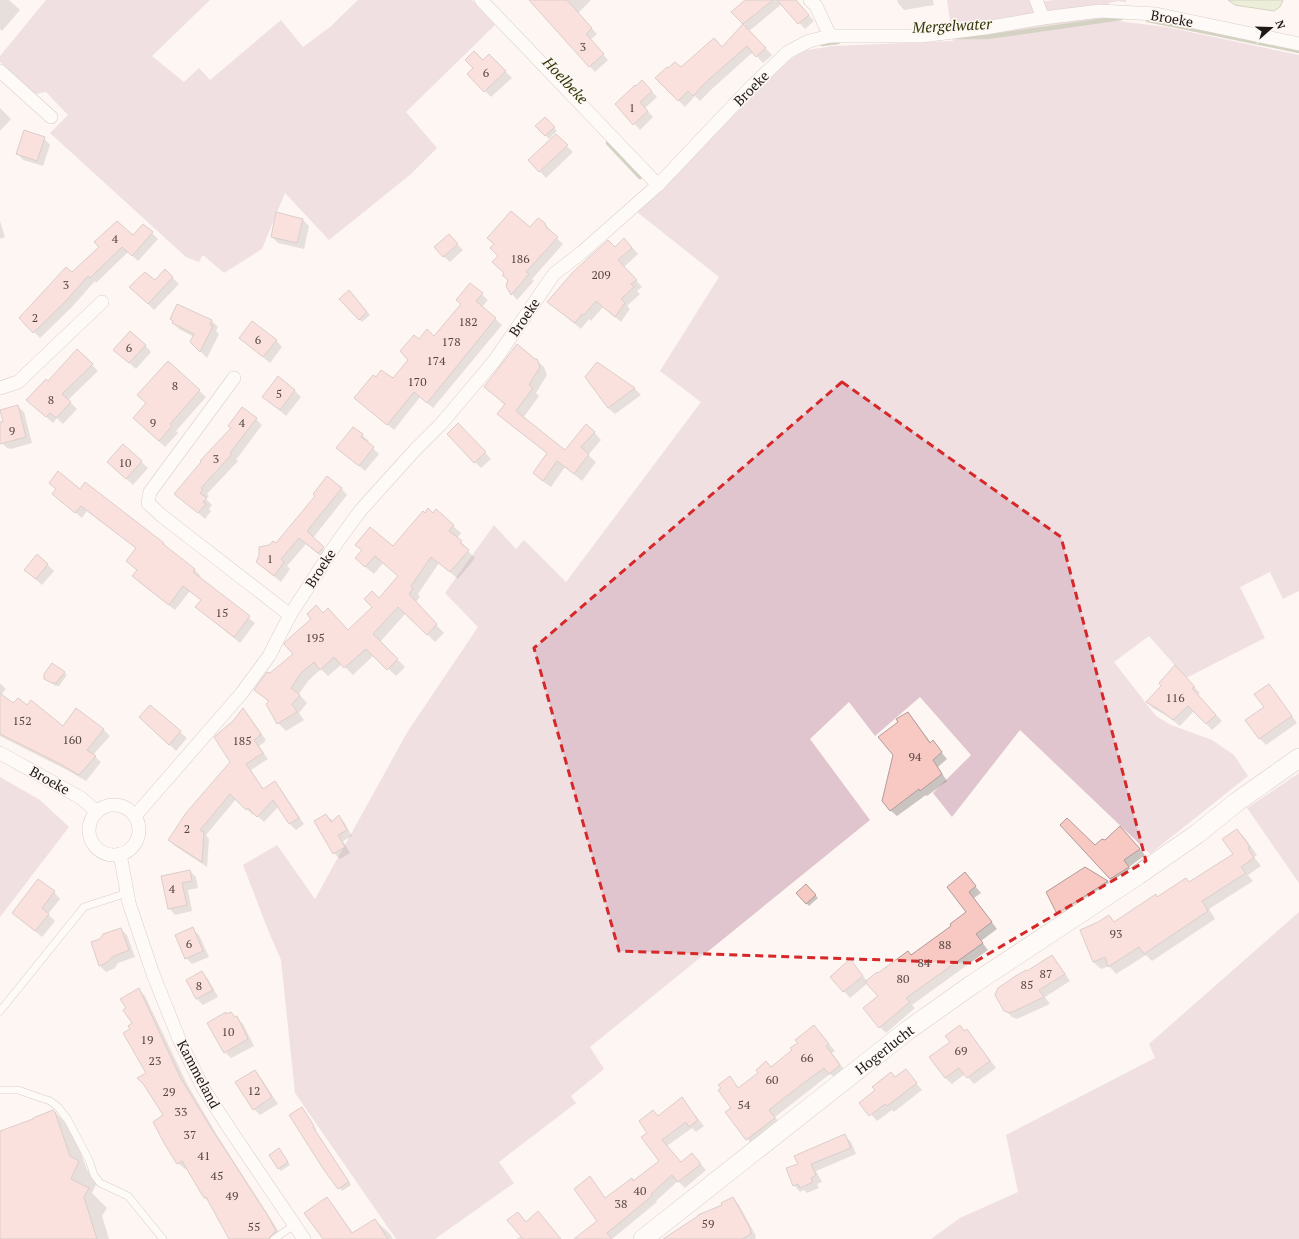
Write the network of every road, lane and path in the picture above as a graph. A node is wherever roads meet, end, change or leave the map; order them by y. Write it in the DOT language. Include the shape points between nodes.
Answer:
graph roads {
  1 [pos="481,0"];
  2 [pos="810,0"];
  3 [pos="1036,0"];
  4 [pos="1043,18"];
  5 [pos="830,36"];
  6 [pos="1299,44"];
  7 [pos="0,71"];
  8 [pos="51,116"];
  9 [pos="658,185"];
  10 [pos="102,302"];
  11 [pos="234,378"];
  12 [pos="0,388"];
  13 [pos="290,615"];
  14 [pos="0,753"];
  15 [pos="1299,758"];
  16 [pos="97,812"];
  17 [pos="135,816"];
  18 [pos="120,854"];
  19 [pos="127,893"];
  20 [pos="0,1011"];
  21 [pos="0,1090"];
  22 [pos="294,1225"];
  23 [pos="163,1239"];
  24 [pos="274,1239"];
  25 [pos="302,1239"];
  26 [pos="643,1239"];
  1 -- 9 [label="street"];
  2 -- 5 [label="street" via="816,6"];
  3 -- 4 [label="street"];
  4 -- 5 [label="street, Broeke" via="921,36"];
  4 -- 6 [label="street, Broeke" via="1100,11 1156,14"];
  5 -- 9 [label="street, Broeke" via="809,41 788,52"];
  7 -- 8 [label="street"];
  9 -- 13 [label="street, Broeke" via="582,253 554,274 495,360 441,424 360,512"];
  10 -- 12 [label="street" via="18,382"];
  11 -- 13 [label="street" via="150,492 148,503"];
  13 -- 17 [label="street, Broeke" via="269,656 241,694"];
  14 -- 16 [label="street, Broeke" via="82,798"];
  15 -- 26 [label="street, Hogerlucht" via="1197,834 908,1030"];
  16 -- 17 [label="street" via="106,806 116,805 125,807"];
  16 -- 18 [label="street" via="90,824 92,841 104,853"];
  17 -- 18 [label="street" via="139,824 138,837 132,848"];
  18 -- 19 [label="street, Kammeland"];
  19 -- 20 [label="lane" via="84,907"];
  19 -- 22 [label="street, Kammeland" via="153,974 179,1039 203,1088"];
  21 -- 23 [label="lane" via="18,1090 32,1094 58,1107 68,1120 100,1183 128,1196"];
  22 -- 24 [label="lane"];
  22 -- 25 [label="street, Kammeland"];
}
